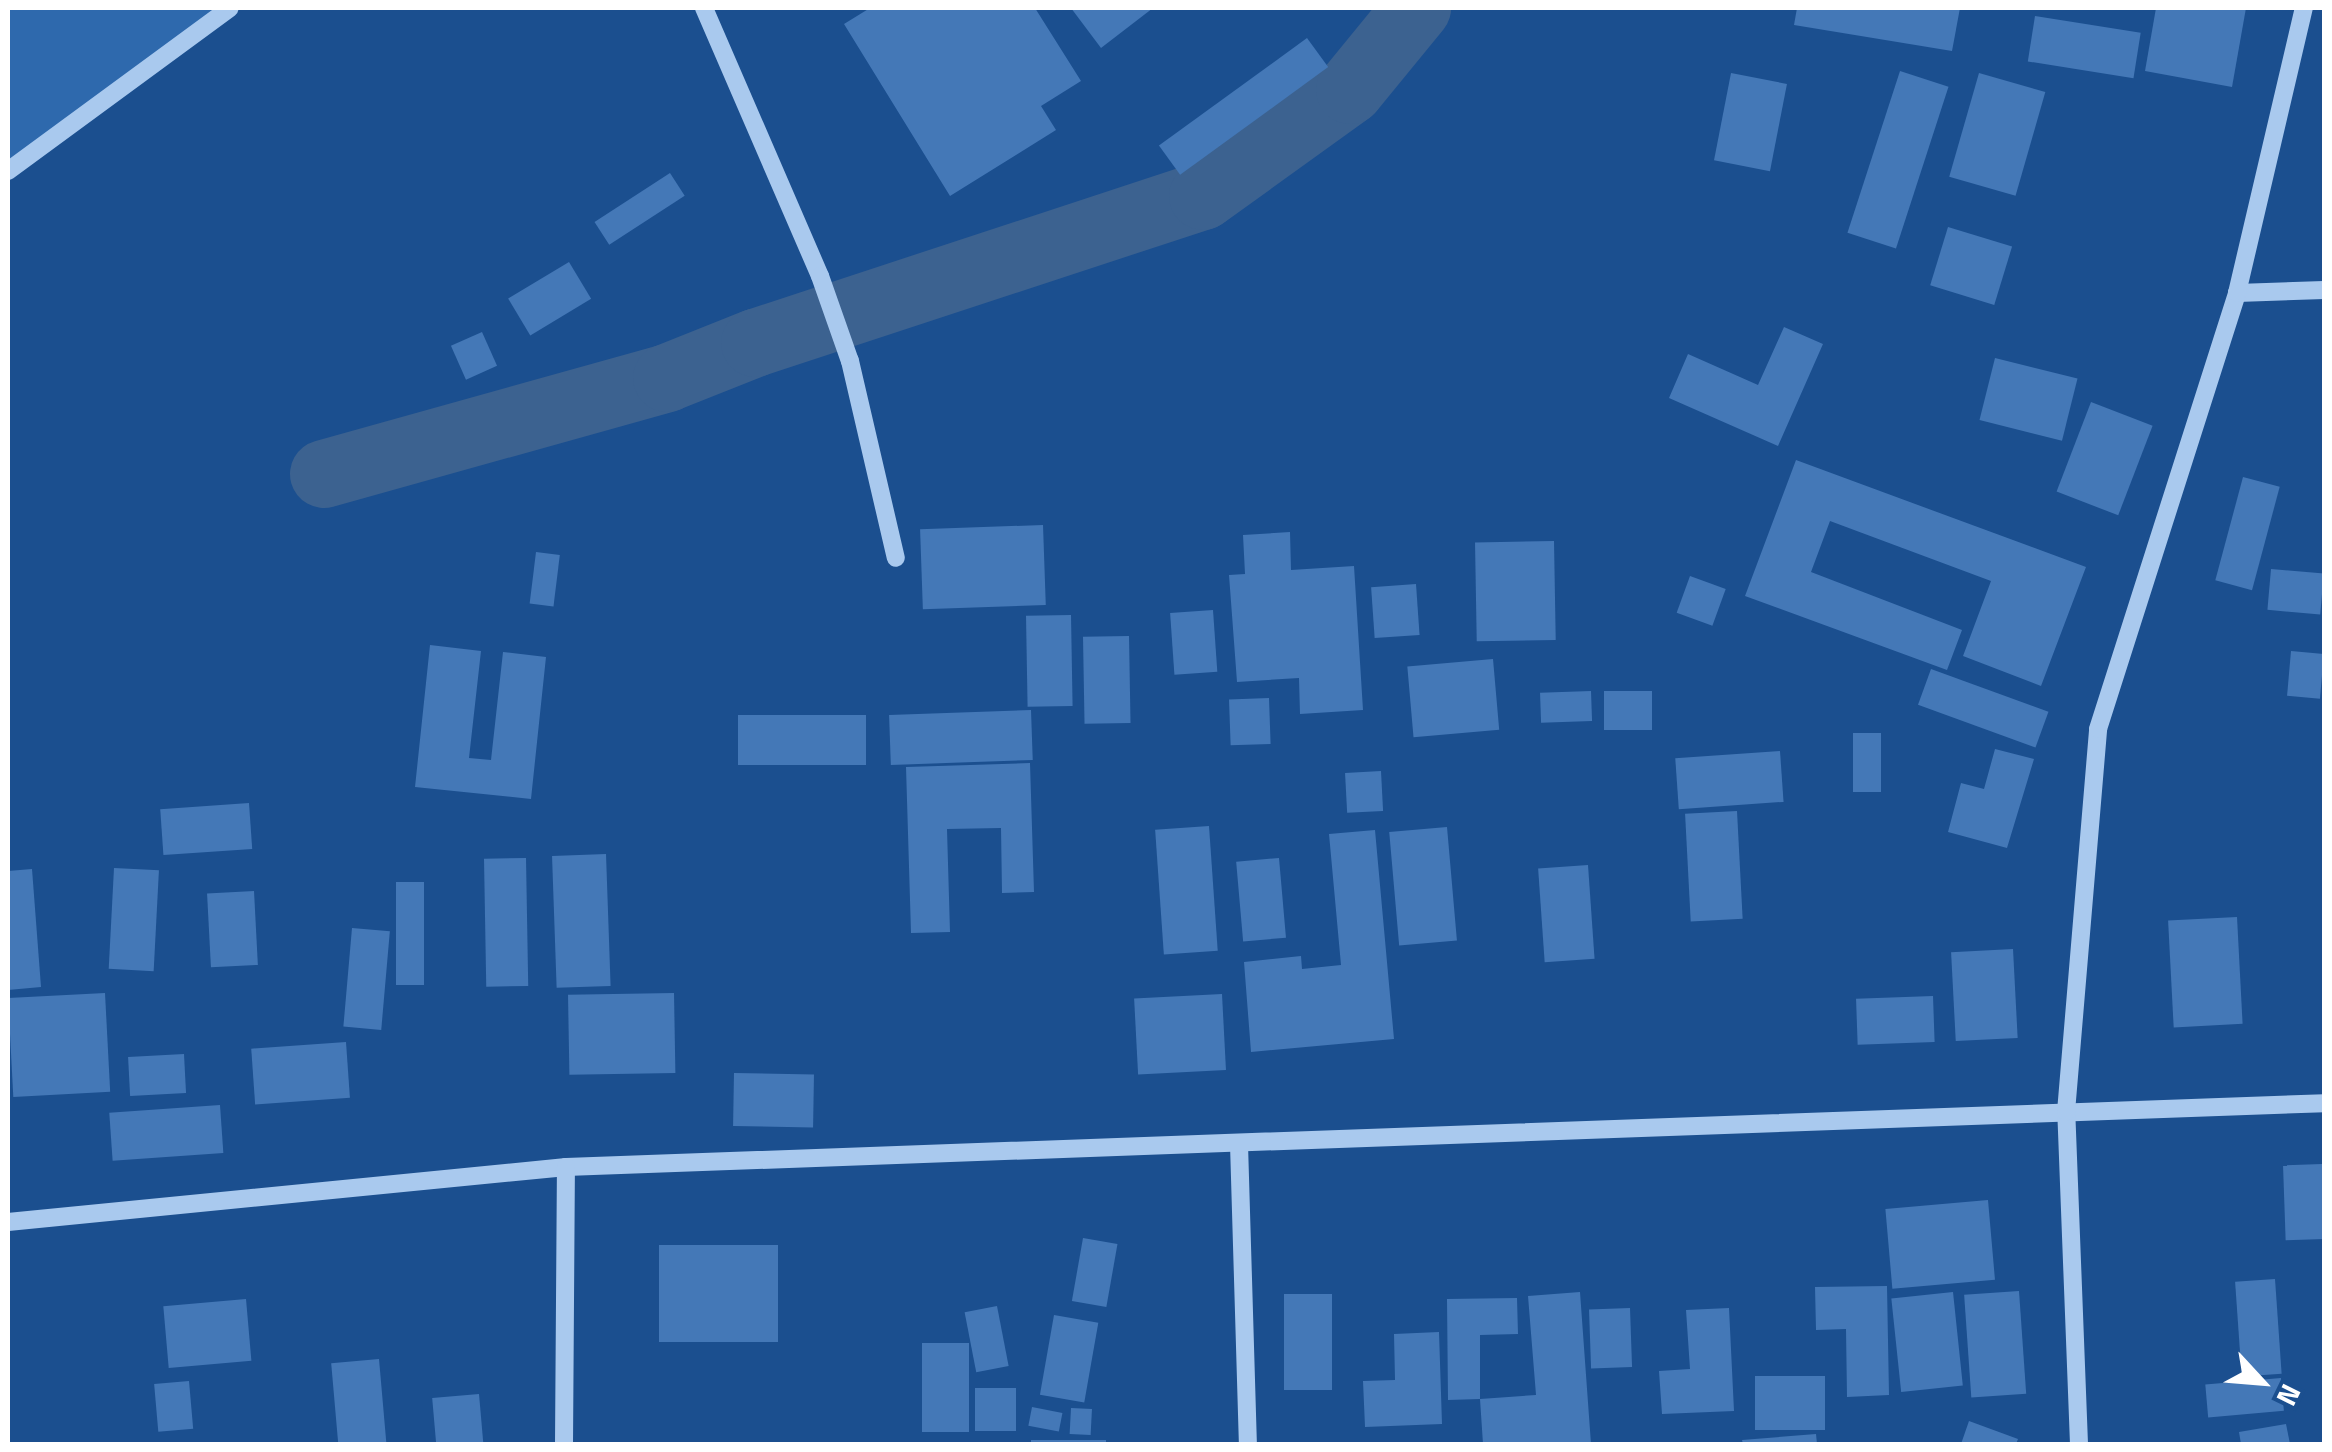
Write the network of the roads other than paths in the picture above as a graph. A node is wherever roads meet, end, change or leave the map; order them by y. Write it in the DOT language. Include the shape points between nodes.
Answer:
graph roads {
  1 [pos="230,8"];
  2 [pos="704,8"];
  3 [pos="2304,8"];
  4 [pos="8,172"];
  5 [pos="2324,290"];
  6 [pos="2237,293"];
  7 [pos="896,558"];
  8 [pos="2324,1103"];
  9 [pos="2066,1112"];
  10 [pos="1239,1144"];
  11 [pos="566,1167"];
  12 [pos="8,1222"];
  13 [pos="564,1444"];
  14 [pos="1248,1444"];
  15 [pos="2080,1444"];
  1 -- 4 [label="street"];
  2 -- 7 [label="street" via="850,360"];
  3 -- 6 [label="street"];
  5 -- 6 [label="street"];
  6 -- 9 [label="street" via="2098,729"];
  8 -- 9 [label="street"];
  9 -- 10 [label="street"];
  9 -- 15 [label="street"];
  10 -- 11 [label="street"];
  10 -- 14 [label="street"];
  11 -- 12 [label="street"];
  11 -- 13 [label="street"];
}
